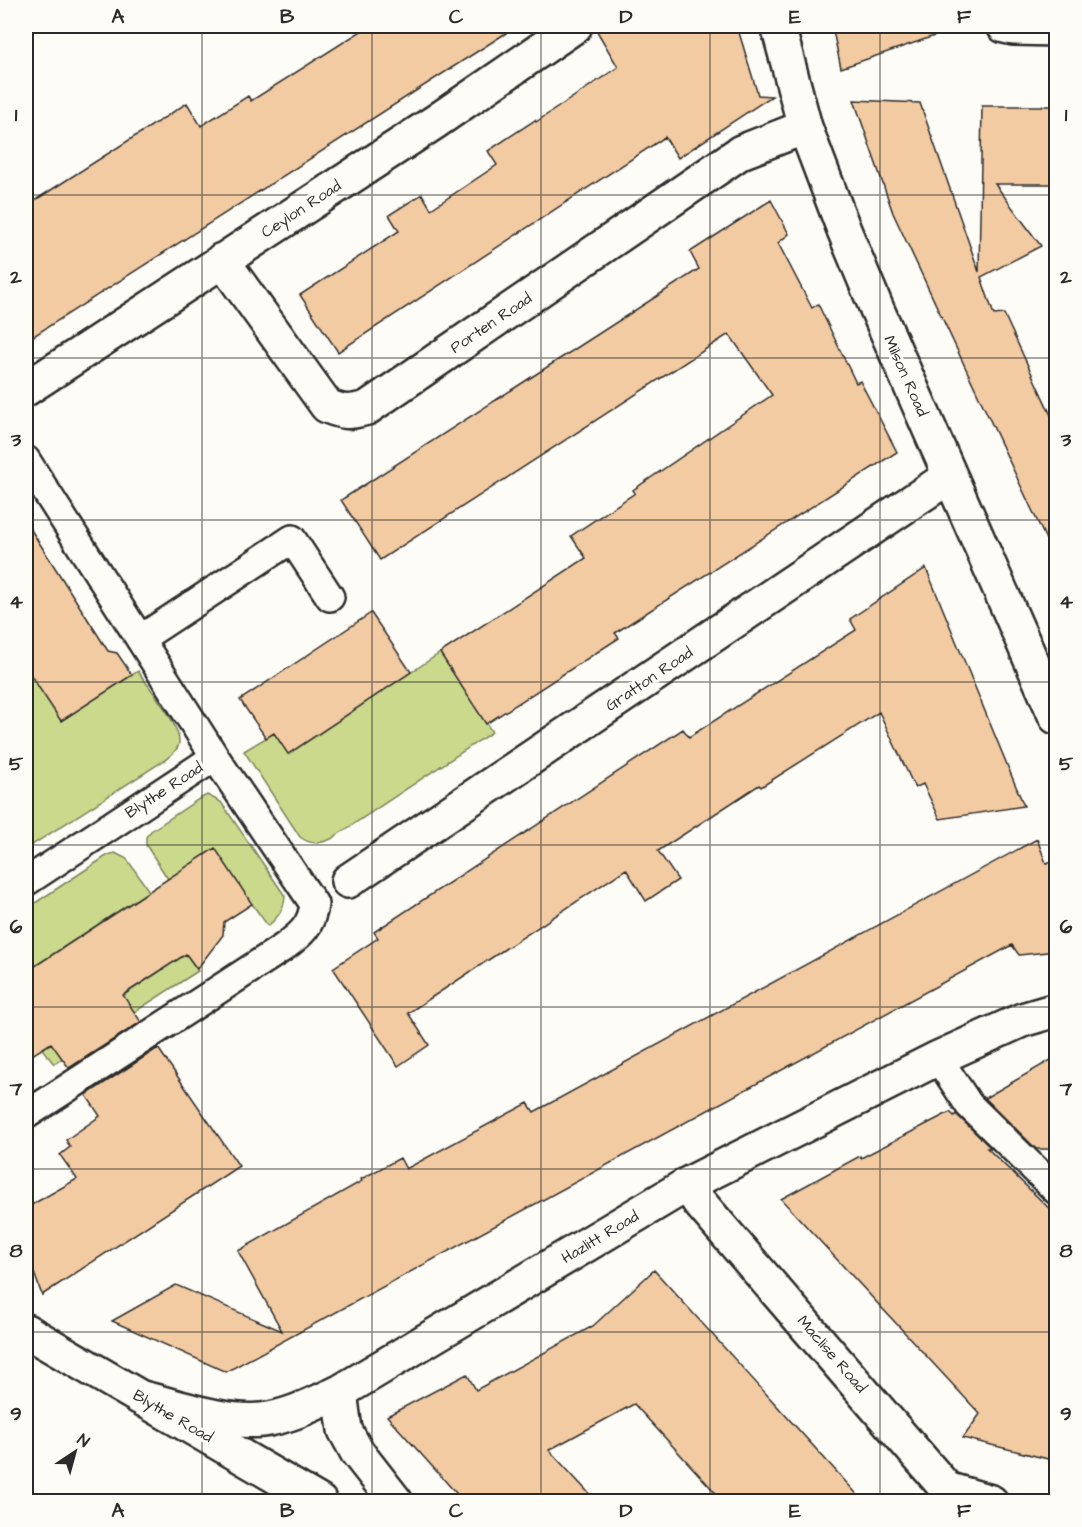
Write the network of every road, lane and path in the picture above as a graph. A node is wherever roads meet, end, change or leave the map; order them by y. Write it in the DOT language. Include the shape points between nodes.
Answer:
graph roads {
  1 [pos="575,26"];
  2 [pos="778,26"];
  3 [pos="1004,26"];
  4 [pos="1056,29"];
  5 [pos="805,128"];
  6 [pos="222,260"];
  7 [pos="26,389"];
  8 [pos="26,460"];
  9 [pos="950,476"];
  10 [pos="330,597"];
  11 [pos="140,639"];
  12 [pos="1056,717"];
  13 [pos="215,757"];
  14 [pos="348,881"];
  15 [pos="26,882"];
  16 [pos="1056,1010"];
  17 [pos="938,1058"];
  18 [pos="26,1115"];
  19 [pos="688,1184"];
  20 [pos="1056,1190"];
  21 [pos="26,1331"];
  22 [pos="340,1392"];
  23 [pos="139,1397"];
  24 [pos="954,1496"];
  25 [pos="320,1502"];
  26 [pos="396,1502"];
  27 [pos="991,1502"];
  1 -- 6 [label="street, Ceylon Road"];
  2 -- 5 [label="street, Milson Road"];
  3 -- 4 [label="street"];
  5 -- 6 [label="street, Porten Road" via="741,152 367,408 356,411 342,413 327,406"];
  5 -- 9 [label="street, Milson Road" via="876,307"];
  6 -- 7 [label="street, Ceylon Road"];
  8 -- 11 [label="lane"];
  9 -- 12 [label="street, Milson Road"];
  9 -- 14 [label="street, Gratton Road"];
  10 -- 11 [label="lane" via="292,539"];
  11 -- 13 [label="lane"];
  13 -- 15 [label="lane, Blythe Road"];
  13 -- 18 [label="lane, Blythe Road" via="314,904 305,931"];
  16 -- 17 [label="street, Hazlitt Road" via="1022,1020"];
  17 -- 19 [label="street, Hazlitt Road"];
  17 -- 20 [label="lane" via="969,1105"];
  19 -- 22 [label="street, Hazlitt Road"];
  19 -- 24 [label="street, Maclise Road" via="699,1202"];
  21 -- 23 [label="street, Blythe Road"];
  22 -- 23 [label="street, Hazlitt Road" via="296,1411 262,1420 229,1419"];
  22 -- 26 [label="street" via="345,1430"];
  23 -- 25 [label="street, Blythe Road"];
  24 -- 27 [label="street, Maclise Road"];
}
